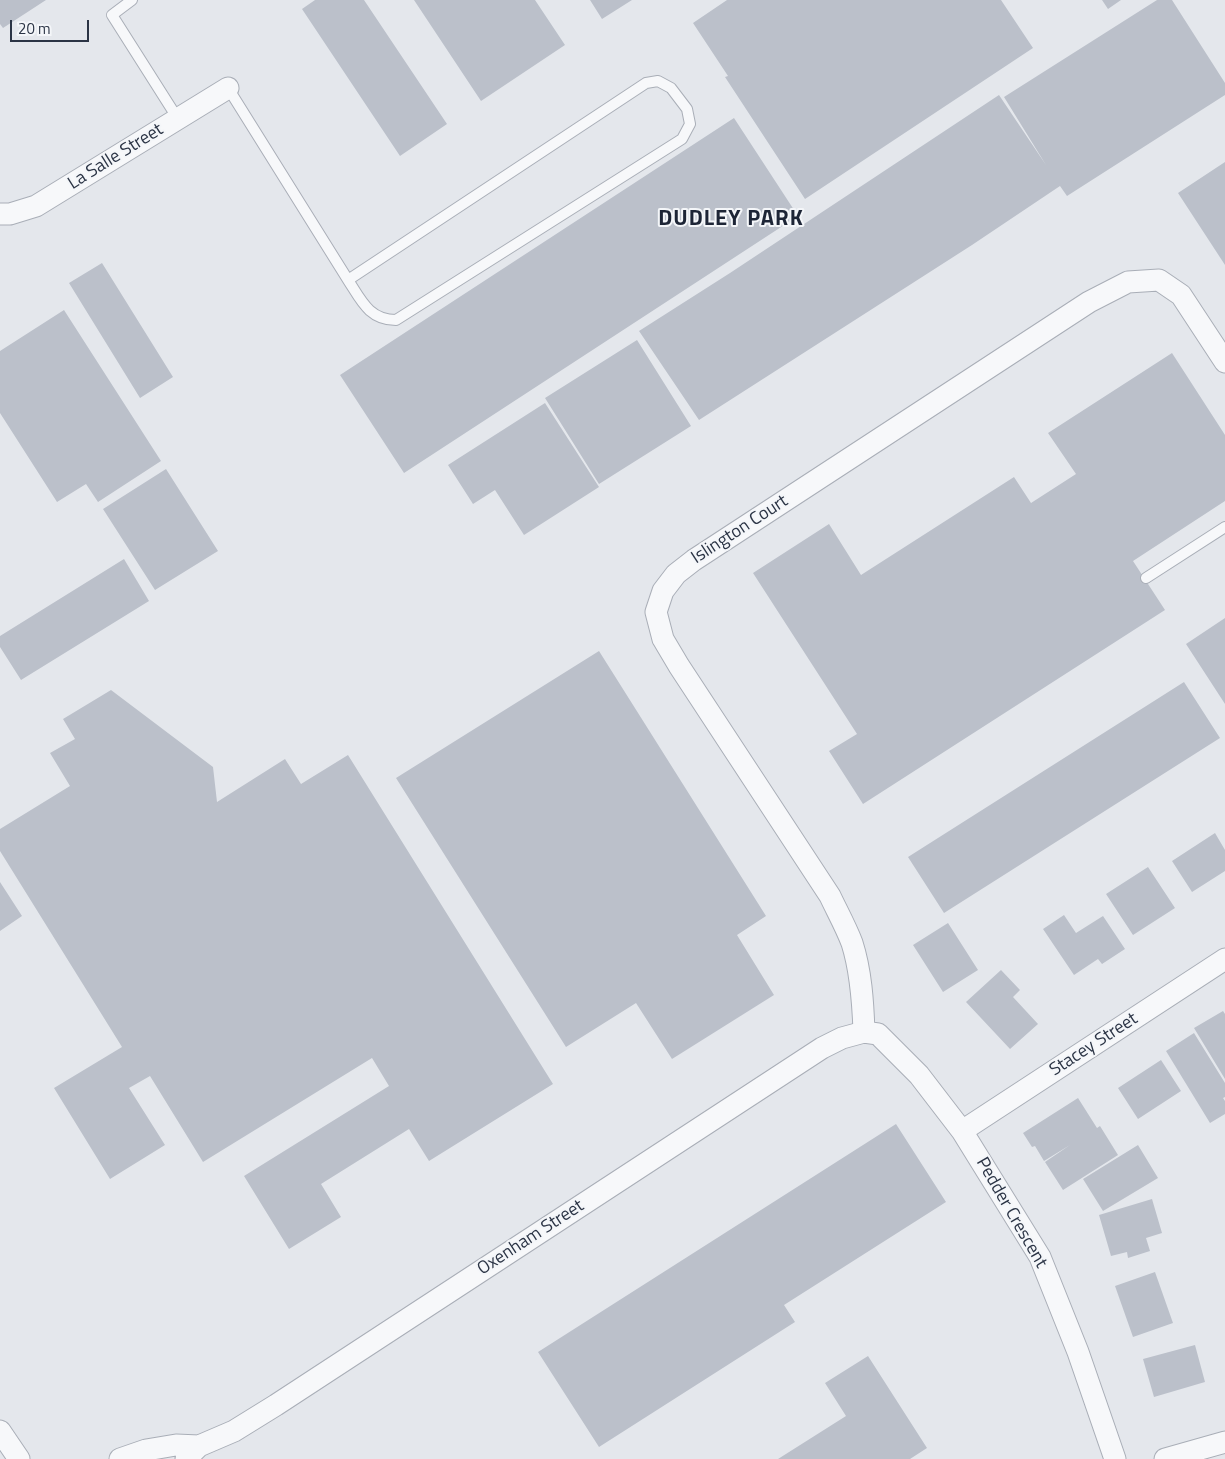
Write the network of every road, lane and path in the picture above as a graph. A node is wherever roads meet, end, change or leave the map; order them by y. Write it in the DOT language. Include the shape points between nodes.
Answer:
graph roads {
  1 [pos="132,0"];
  2 [pos="228,88"];
  3 [pos="178,119"];
  4 [pos="0,214"];
  5 [pos="348,280"];
  6 [pos="1225,362"];
  7 [pos="1225,527"];
  8 [pos="1146,578"];
  9 [pos="1225,959"];
  10 [pos="864,1032"];
  11 [pos="962,1131"];
  12 [pos="0,1431"];
  13 [pos="1225,1442"];
  14 [pos="192,1453"];
  15 [pos="19,1459"];
  16 [pos="120,1459"];
  17 [pos="1115,1459"];
  18 [pos="1165,1459"];
  1 -- 3 [label="lane" via="112,15"];
  2 -- 3 [label="street, La Salle Street"];
  2 -- 5 [label="lane"];
  3 -- 4 [label="street, La Salle Street" via="36,206"];
  5 -- 5 [label="lane" via="646,83 658,81 672,88 687,108 690,124 682,139 396,320 375,316"];
  6 -- 10 [label="street, Islington Court" via="1181,295 1159,280 1128,282 1089,302 694,560 676,574 664,591 656,612 663,639 830,896 847,931 863,1000"];
  7 -- 8 [label="lane"];
  9 -- 11 [label="street, Stacey Street"];
  10 -- 11 [label="street, Pedder Crescent" via="878,1034 892,1046"];
  10 -- 14 [label="street, Oxenham Street" via="822,1048 276,1405"];
  11 -- 17 [label="street, Pedder Crescent" via="1040,1257 1078,1352"];
  12 -- 15 [label="street"];
  13 -- 18 [label="street"];
  14 -- 16 [label="street, Oxenham Street" via="176,1445"];
}
